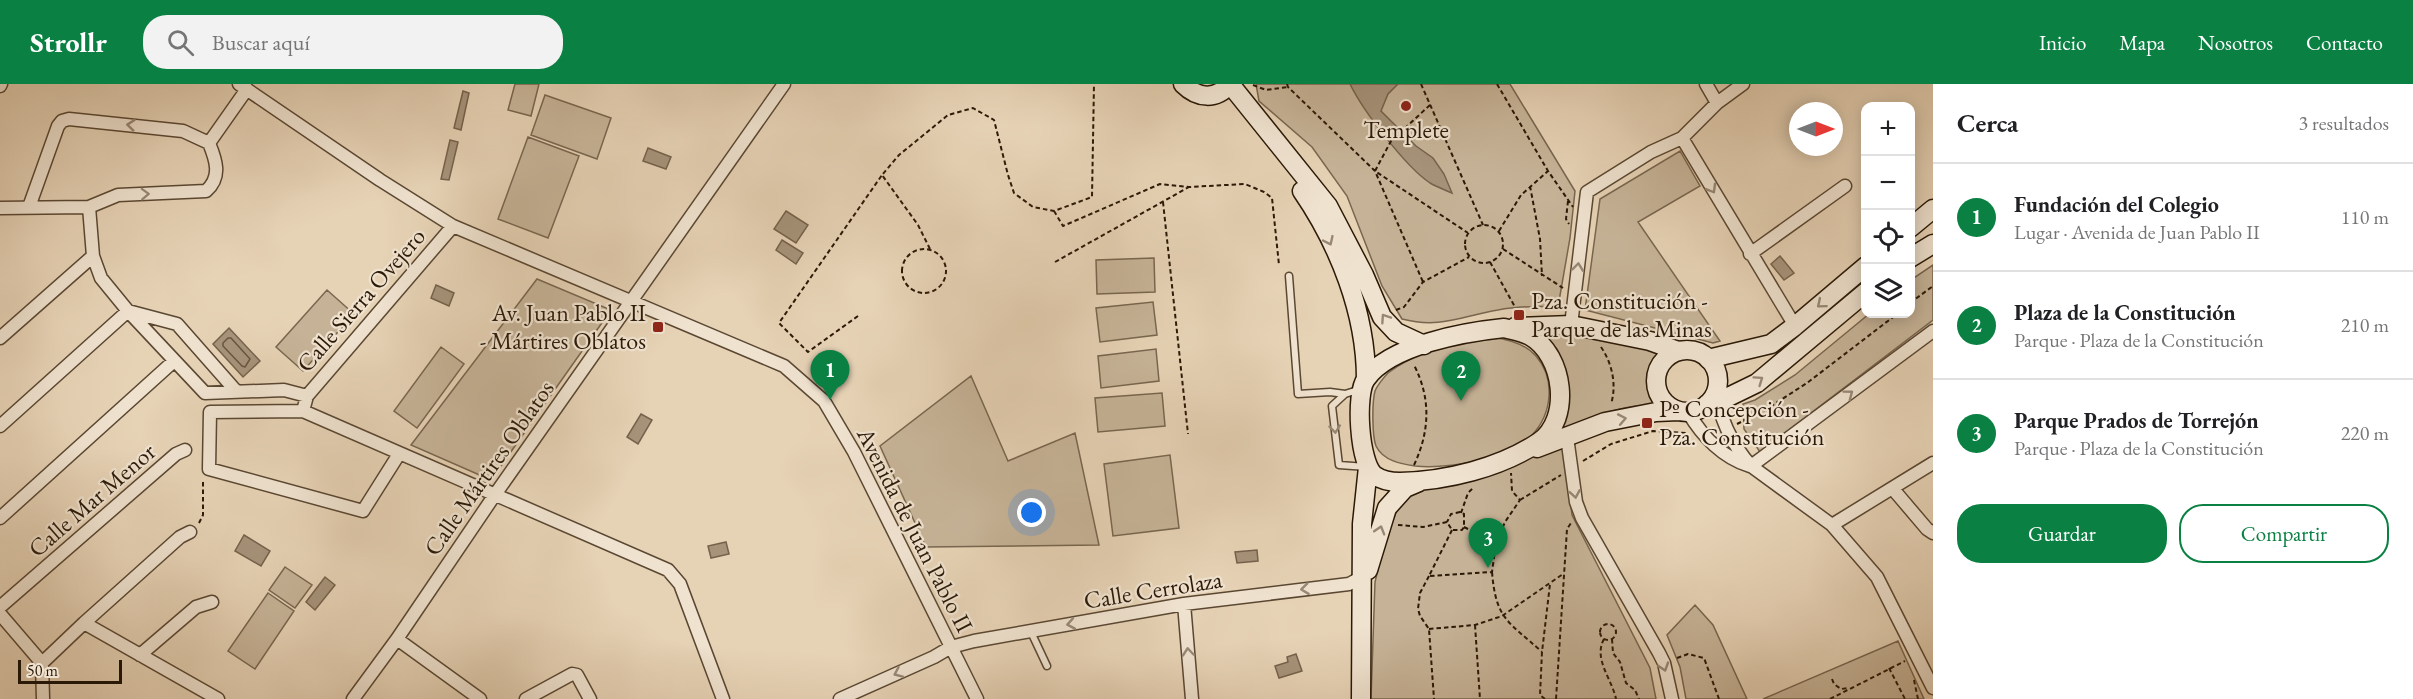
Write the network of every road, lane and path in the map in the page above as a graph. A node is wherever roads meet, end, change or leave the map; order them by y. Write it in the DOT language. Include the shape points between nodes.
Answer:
graph roads {
  1 [pos="784,84"];
  2 [pos="1094,84"];
  3 [pos="1184,84"];
  4 [pos="1250,84"];
  5 [pos="1420,84"];
  6 [pos="1497,84"];
  7 [pos="1706,84"];
  8 [pos="1743,84"];
  9 [pos="1287,86"];
  10 [pos="243,87"];
  11 [pos="1228,87"];
  12 [pos="1717,103"];
  13 [pos="1430,105"];
  14 [pos="1682,138"];
  15 [pos="209,143"];
  16 [pos="1375,171"];
  17 [pos="1548,171"];
  18 [pos="882,175"];
  19 [pos="1530,186"];
  20 [pos="1845,186"];
  21 [pos="1190,187"];
  22 [pos="1163,202"];
  23 [pos="29,207"];
  24 [pos="89,207"];
  25 [pos="0,208"];
  26 [pos="1933,209"];
  27 [pos="1054,211"];
  28 [pos="1584,218"];
  29 [pos="1483,225"];
  30 [pos="1915,225"];
  31 [pos="453,226"];
  32 [pos="1499,231"];
  33 [pos="1468,233"];
  34 [pos="1933,244"];
  35 [pos="930,249"];
  36 [pos="1503,249"];
  37 [pos="1750,254"];
  38 [pos="1915,255"];
  39 [pos="93,256"];
  40 [pos="1470,257"];
  41 [pos="1055,262"];
  42 [pos="1490,262"];
  43 [pos="1280,266"];
  44 [pos="1861,270"];
  45 [pos="1289,276"];
  46 [pos="1542,276"];
  47 [pos="1423,282"];
  48 [pos="1933,286"];
  49 [pos="1861,296"];
  50 [pos="632,300"];
  51 [pos="1915,300"];
  52 [pos="1573,303"];
  53 [pos="1515,307"];
  54 [pos="128,311"];
  55 [pos="1382,315"];
  56 [pos="858,316"];
  57 [pos="1892,318"];
  58 [pos="1571,325"];
  59 [pos="1795,327"];
  60 [pos="1504,328"];
  61 [pos="1598,330"];
  62 [pos="1933,331"];
  63 [pos="0,338"];
  64 [pos="1424,345"];
  65 [pos="1678,351"];
  66 [pos="1411,359"];
  67 [pos="1708,359"];
  68 [pos="174,361"];
  69 [pos="1357,388"];
  70 [pos="236,391"];
  71 [pos="307,396"];
  72 [pos="1714,398"];
  73 [pos="303,411"];
  74 [pos="1683,411"];
  75 [pos="1745,421"];
  76 [pos="1605,422"];
  77 [pos="0,426"];
  78 [pos="1699,432"];
  79 [pos="1188,434"];
  80 [pos="1567,436"];
  81 [pos="185,450"];
  82 [pos="399,454"];
  83 [pos="1514,463"];
  84 [pos="1933,463"];
  85 [pos="1751,466"];
  86 [pos="1368,467"];
  87 [pos="1571,468"];
  88 [pos="1417,473"];
  89 [pos="1473,487"];
  90 [pos="1893,489"];
  91 [pos="494,496"];
  92 [pos="1520,500"];
  93 [pos="204,501"];
  94 [pos="1579,512"];
  95 [pos="1461,513"];
  96 [pos="203,515"];
  97 [pos="0,518"];
  98 [pos="1447,522"];
  99 [pos="1382,524"];
  100 [pos="1832,525"];
  101 [pos="1464,527"];
  102 [pos="1452,530"];
  103 [pos="190,532"];
  104 [pos="1933,533"];
  105 [pos="1496,543"];
  106 [pos="1492,572"];
  107 [pos="1563,574"];
  108 [pos="1429,576"];
  109 [pos="1362,577"];
  110 [pos="1550,584"];
  111 [pos="212,602"];
  112 [pos="1184,604"];
  113 [pos="0,607"];
  114 [pos="1363,608"];
  115 [pos="0,614"];
  116 [pos="1502,616"];
  117 [pos="84,623"];
  118 [pos="1475,625"];
  119 [pos="1429,629"];
  120 [pos="1031,631"];
  121 [pos="397,639"];
  122 [pos="1604,639"];
  123 [pos="1612,639"];
  124 [pos="951,647"];
  125 [pos="1542,652"];
  126 [pos="140,655"];
  127 [pos="1907,660"];
  128 [pos="42,663"];
  129 [pos="1664,663"];
  130 [pos="1047,666"];
  131 [pos="1889,668"];
  132 [pos="1832,679"];
  133 [pos="1852,687"];
  134 [pos="1933,688"];
  135 [pos="43,699"];
  136 [pos="218,699"];
  137 [pos="353,699"];
  138 [pos="480,699"];
  139 [pos="526,699"];
  140 [pos="590,699"];
  141 [pos="723,699"];
  142 [pos="840,699"];
  143 [pos="977,699"];
  144 [pos="1192,699"];
  145 [pos="1361,699"];
  146 [pos="1434,699"];
  147 [pos="1480,699"];
  148 [pos="1545,699"];
  149 [pos="1556,699"];
  150 [pos="1616,699"];
  151 [pos="1639,699"];
  152 [pos="1672,699"];
  153 [pos="1719,699"];
  154 [pos="1830,699"];
  155 [pos="1905,699"];
  1 -- 50 [label="street, Calle Mártires Oblatos"];
  2 -- 27 [label="path" via="1092,197"];
  3 -- 11 [label="main road" via="1206,96"];
  4 -- 9 [label="path" via="1266,90"];
  5 -- 13 [label="path"];
  6 -- 17 [label="path"];
  7 -- 12 [label="street"];
  8 -- 12 [label="street"];
  9 -- 16 [label="path"];
  10 -- 15 [label="street"];
  10 -- 31 [label="street, Avenida de Juan Pablo II"];
  11 -- 55 [label="main road" via="1328,206"];
  11 -- 69 [label="main road, one-way" via="1262,143 1286,167 1315,210 1348,281 1366,358"];
  12 -- 14 [label="street"];
  13 -- 16 [label="path" via="1391,141"];
  13 -- 29 [label="path"];
  14 -- 28 [label="street" via="1651,152 1587,192"];
  14 -- 37 [label="street, one-way"];
  15 -- 23 [label="street, one-way" via="183,130 62,121"];
  24 -- 15 [label="street, one-way" via="118,195 206,191 217,170"];
  16 -- 33 [label="path"];
  16 -- 47 [label="path"];
  17 -- 19 [label="path"];
  17 -- 28 [label="path"];
  18 -- 27 [label="path" via="899,155 948,115 973,108 994,120 1014,193 1033,207"];
  18 -- 35 [label="path"];
  18 -- 56 [label="path" via="779,323 808,352"];
  19 -- 32 [label="path"];
  19 -- 46 [label="path"];
  20 -- 37 [label="street"];
  21 -- 22 [label="path"];
  21 -- 27 [label="path" via="1160,184 1063,226"];
  21 -- 43 [label="path" via="1245,184 1272,198"];
  22 -- 41 [label="path"];
  22 -- 79 [label="path"];
  23 -- 24 [label="street"];
  23 -- 25 [label="street"];
  24 -- 39 [label="street"];
  26 -- 30 [label="main road"];
  52 -- 28 [label="street, one-way"];
  29 -- 32 [label="path"];
  29 -- 33 [label="path"];
  31 -- 50 [label="street, Avenida de Juan Pablo II"];
  31 -- 71 [label="street, Calle Sierra Ovejero"];
  32 -- 36 [label="path"];
  33 -- 40 [label="path" via="1465,245"];
  34 -- 38 [label="main road"];
  35 -- 35 [label="path" via="946,265 945,280 928,293 914,291 901,274 904,260 915,250"];
  36 -- 42 [label="path"];
  36 -- 46 [label="path"];
  37 -- 59 [label="street"];
  39 -- 54 [label="street" via="101,278"];
  39 -- 63 [label="street"];
  40 -- 42 [label="path" via="1479,263"];
  40 -- 47 [label="path"];
  42 -- 53 [label="path"];
  44 -- 59 [label="main road, one-way"];
  45 -- 69 [label="lane" via="1298,394"];
  46 -- 52 [label="path" via="1566,290 1566,303"];
  47 -- 55 [label="path" via="1404,307"];
  48 -- 51 [label="path"];
  72 -- 49 [label="main road, one-way" via="1757,383"];
  50 -- 91 [label="street, Calle Mártires Oblatos"];
  50 -- 124 [label="street, Avenida de Juan Pablo II" via="784,366 824,401 854,452"];
  52 -- 58 [label="street"];
  54 -- 68 [label="street"];
  54 -- 70 [label="street" via="177,324"];
  54 -- 77 [label="street"];
  64 -- 55 [label="main road, one-way" via="1396,332"];
  57 -- 75 [label="path" via="1807,383"];
  58 -- 60 [label="main road"];
  58 -- 61 [label="main road"];
  59 -- 67 [label="main road" via="1770,344"];
  60 -- 64 [label="main road" via="1474,331"];
  60 -- 83 [label="main road" via="1538,342 1551,357 1560,385 1554,425"];
  61 -- 65 [label="main road"];
  61 -- 76 [label="path" via="1596,341 1607,357 1613,378 1613,398"];
  85 -- 62 [label="street, one-way"];
  64 -- 69 [label="main road" via="1396,355"];
  65 -- 67 [label="main road" via="1699,352"];
  65 -- 74 [label="main road" via="1666,357 1655,381 1667,405"];
  66 -- 88 [label="path" via="1423,384 1427,409"];
  67 -- 72 [label="main road" via="1717,377"];
  68 -- 70 [label="street" via="205,393"];
  68 -- 97 [label="street"];
  69 -- 86 [label="main road"];
  69 -- 86 [label="lane, one-way" via="1332,406 1339,465"];
  70 -- 71 [label="street" via="284,390"];
  71 -- 73 [label="street, Calle Sierra Ovejero"];
  72 -- 74 [label="main road"];
  72 -- 85 [label="street" via="1734,445"];
  73 -- 82 [label="street, Calle Sierra Ovejero"];
  73 -- 82 [label="street" via="210,412 209,469 363,512"];
  76 -- 74 [label="main road, one-way"];
  74 -- 78 [label="street"];
  76 -- 80 [label="main road"];
  78 -- 85 [label="street" via="1736,462"];
  78 -- 87 [label="path" via="1653,431 1611,444"];
  80 -- 83 [label="main road"];
  80 -- 87 [label="street"];
  81 -- 113 [label="street, Calle Mar Menor"];
  82 -- 91 [label="street, Calle Sierra Ovejero"];
  83 -- 88 [label="main road"];
  83 -- 92 [label="path" via="1512,491"];
  84 -- 90 [label="street"];
  85 -- 100 [label="street"];
  86 -- 88 [label="main road" via="1375,475 1395,482"];
  86 -- 109 [label="main road"];
  87 -- 92 [label="path"];
  87 -- 94 [label="street, one-way"];
  88 -- 99 [label="main road" via="1387,508"];
  89 -- 95 [label="path"];
  90 -- 100 [label="street"];
  90 -- 104 [label="street"];
  91 -- 121 [label="street, Calle Mártires Oblatos"];
  91 -- 141 [label="street, Calle Sierra Ovejero" via="668,570 680,584"];
  92 -- 105 [label="path"];
  93 -- 96 [label="path"];
  94 -- 107 [label="path" via="1567,529"];
  94 -- 129 [label="street"];
  95 -- 98 [label="path" via="1451,514"];
  95 -- 101 [label="path" via="1466,519"];
  98 -- 99 [label="path" via="1423,527"];
  98 -- 102 [label="path"];
  114 -- 99 [label="main road, one-way"];
  100 -- 134 [label="street" via="1877,577"];
  101 -- 102 [label="path"];
  101 -- 105 [label="path"];
  102 -- 108 [label="path"];
  103 -- 117 [label="street"];
  105 -- 106 [label="path"];
  106 -- 108 [label="path"];
  106 -- 116 [label="path"];
  107 -- 110 [label="path"];
  107 -- 149 [label="path"];
  108 -- 119 [label="path" via="1420,593 1418,609"];
  109 -- 112 [label="street, Calle Cerrolaza, one-way" via="1349,584"];
  109 -- 114 [label="main road"];
  110 -- 116 [label="path"];
  110 -- 125 [label="path"];
  111 -- 126 [label="street" via="196,607"];
  112 -- 120 [label="street, Calle Cerrolaza, one-way"];
  144 -- 112 [label="street, one-way"];
  114 -- 145 [label="main road"];
  115 -- 128 [label="street"];
  116 -- 118 [label="path"];
  116 -- 125 [label="path"];
  117 -- 126 [label="street"];
  117 -- 128 [label="street"];
  118 -- 119 [label="path"];
  118 -- 147 [label="path"];
  119 -- 146 [label="path"];
  120 -- 124 [label="street, Calle Cerrolaza"];
  120 -- 130 [label="lane"];
  121 -- 137 [label="street, Calle Mártires Oblatos"];
  121 -- 138 [label="street"];
  122 -- 123 [label="path"];
  122 -- 123 [label="path" via="1600,630 1608,624 1616,630"];
  122 -- 150 [label="path" via="1600,657"];
  123 -- 151 [label="path" via="1613,653 1623,676"];
  124 -- 142 [label="street, Calle Cerrolaza, one-way"];
  124 -- 143 [label="street, Avenida de Juan Pablo II"];
  125 -- 148 [label="path" via="1540,695"];
  126 -- 136 [label="street"];
  127 -- 131 [label="path"];
  128 -- 135 [label="street"];
  129 -- 152 [label="street, one-way"];
  129 -- 153 [label="path" via="1688,654 1704,658"];
  131 -- 133 [label="path"];
  131 -- 155 [label="path"];
  132 -- 133 [label="path" via="1841,689"];
  133 -- 154 [label="path"];
  139 -- 140 [label="street" via="572,674 578,675"];
}
